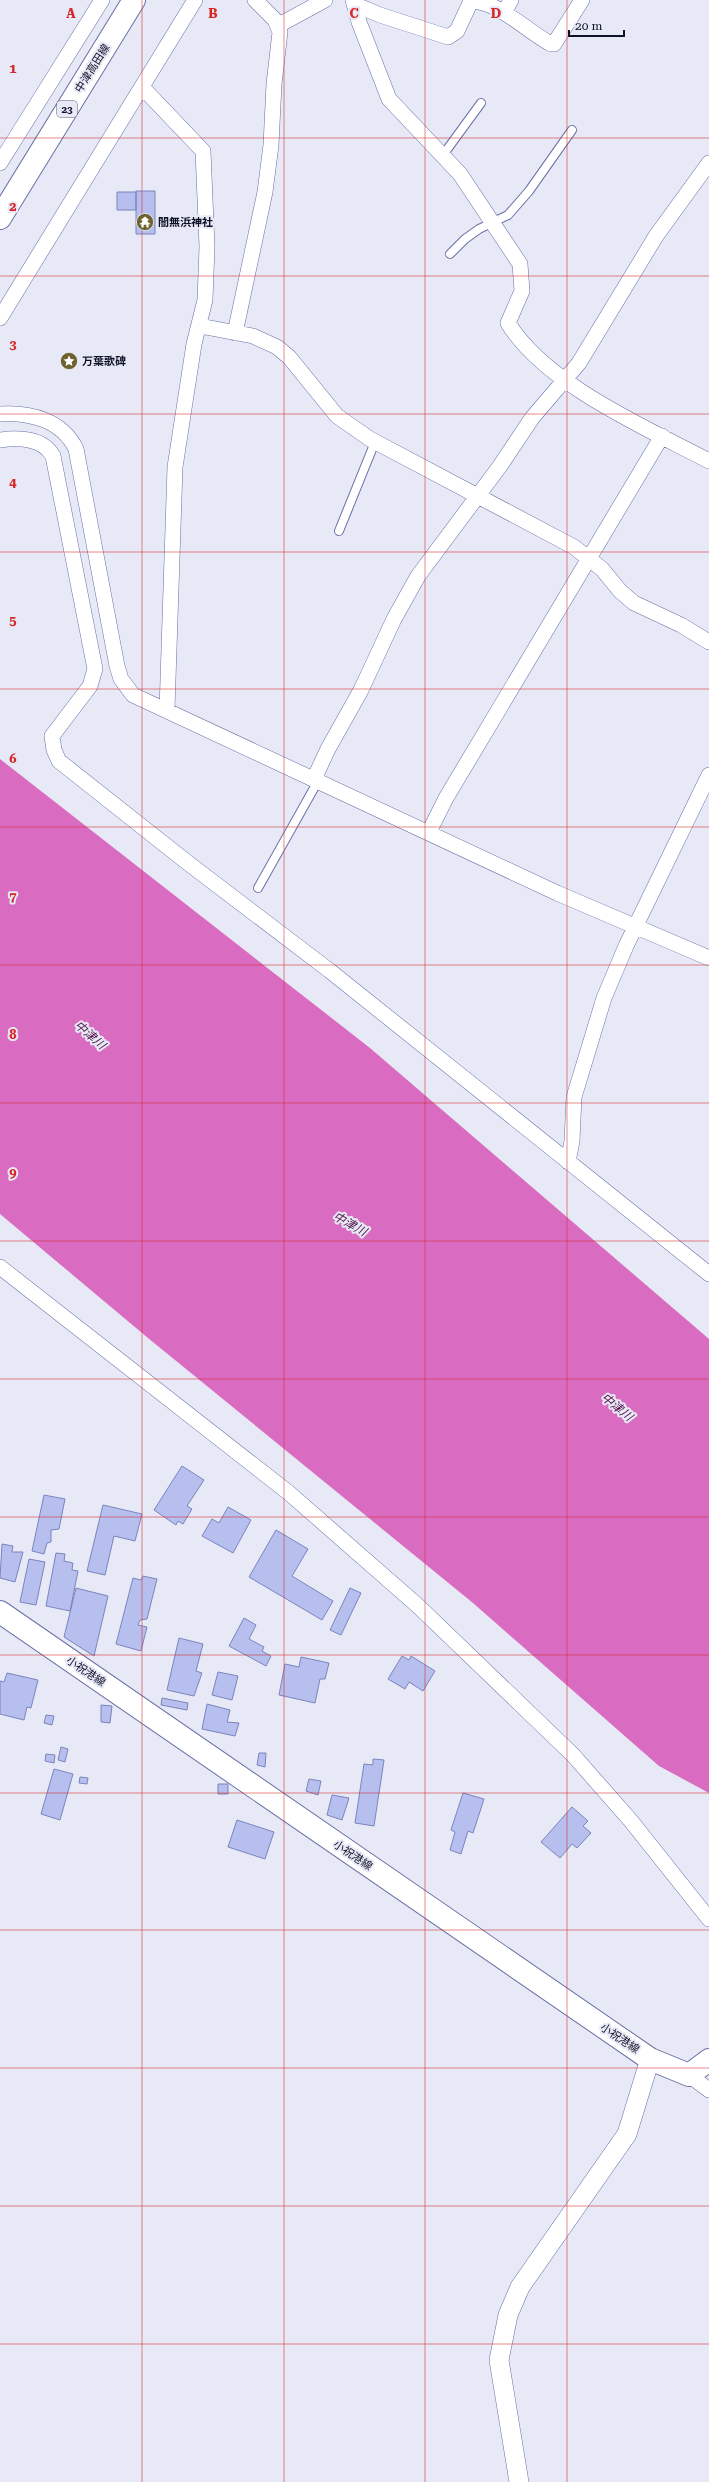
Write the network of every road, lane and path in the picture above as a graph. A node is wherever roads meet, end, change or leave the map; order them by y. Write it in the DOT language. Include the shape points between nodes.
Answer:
graph roads {
  1 [pos="102,0"];
  2 [pos="134,0"];
  3 [pos="195,0"];
  4 [pos="255,0"];
  5 [pos="325,0"];
  6 [pos="582,0"];
  7 [pos="354,2"];
  8 [pos="507,7"];
  9 [pos="278,25"];
  10 [pos="142,87"];
  11 [pos="481,103"];
  12 [pos="572,130"];
  13 [pos="443,155"];
  14 [pos="0,163"];
  15 [pos="709,163"];
  16 [pos="0,218"];
  17 [pos="494,222"];
  18 [pos="450,254"];
  19 [pos="0,318"];
  20 [pos="200,326"];
  21 [pos="235,333"];
  22 [pos="566,380"];
  23 [pos="0,414"];
  24 [pos="662,436"];
  25 [pos="0,440"];
  26 [pos="375,442"];
  27 [pos="709,461"];
  28 [pos="477,497"];
  29 [pos="339,532"];
  30 [pos="589,558"];
  31 [pos="709,642"];
  32 [pos="167,710"];
  33 [pos="709,775"];
  34 [pos="316,780"];
  35 [pos="429,832"];
  36 [pos="258,888"];
  37 [pos="635,928"];
  38 [pos="709,958"];
  39 [pos="568,1162"];
  40 [pos="0,1268"];
  41 [pos="709,1274"];
  42 [pos="0,1612"];
  43 [pos="709,1919"];
  44 [pos="650,2059"];
  45 [pos="709,2060"];
  46 [pos="689,2075"];
  47 [pos="709,2090"];
  48 [pos="519,2482"];
  1 -- 14 [label="street"];
  2 -- 16 [label="main road, 中津高田線 / 23"];
  3 -- 10 [label="street"];
  4 -- 9 [label="street"];
  5 -- 9 [label="street"];
  6 -- 8 [label="street" via="554,44 548,42"];
  7 -- 8 [label="street" via="380,15 443,37 453,36 457,31 471,1"];
  7 -- 13 [label="street" via="359,22 389,99"];
  9 -- 21 [label="street" via="269,170"];
  10 -- 19 [label="street"];
  10 -- 20 [label="street" via="203,151 207,247 205,300"];
  11 -- 13 [label="lane"];
  12 -- 17 [label="lane" via="517,205 508,215"];
  13 -- 17 [label="street"];
  15 -- 22 [label="street" via="656,236 596,337"];
  17 -- 18 [label="lane" via="472,234"];
  17 -- 22 [label="street" via="515,254 522,272 522,291 508,323 531,353"];
  20 -- 21 [label="street"];
  20 -- 32 [label="street" via="194,344 175,467"];
  21 -- 26 [label="street" via="263,340 289,357 338,416"];
  22 -- 24 [label="street"];
  22 -- 28 [label="street" via="532,418"];
  23 -- 32 [label="street" via="38,417 57,427 76,449 121,679 127,690 138,699"];
  24 -- 27 [label="street"];
  24 -- 30 [label="street"];
  25 -- 39 [label="street" via="27,440 44,446 53,456 95,669 90,686 52,736 59,761 330,971"];
  26 -- 28 [label="street"];
  26 -- 29 [label="lane"];
  28 -- 30 [label="street" via="574,547"];
  28 -- 34 [label="street" via="433,554 404,600 374,665 335,735"];
  30 -- 31 [label="street" via="634,603 681,625"];
  30 -- 35 [label="street" via="449,792"];
  32 -- 34 [label="street"];
  33 -- 37 [label="street"];
  34 -- 35 [label="street"];
  34 -- 36 [label="lane"];
  35 -- 37 [label="street"];
  37 -- 38 [label="street"];
  37 -- 39 [label="street" via="604,998 579,1077 574,1097"];
  39 -- 41 [label="street"];
  40 -- 43 [label="street" via="289,1493 417,1605 573,1755 631,1821"];
  42 -- 44 [label="main road, 小祝港線"];
  44 -- 46 [label="main road, 小祝港線"];
  44 -- 48 [label="street" via="627,2134 520,2287 508,2315 499,2360"];
  45 -- 46 [label="main road"];
  46 -- 47 [label="street"];
}
